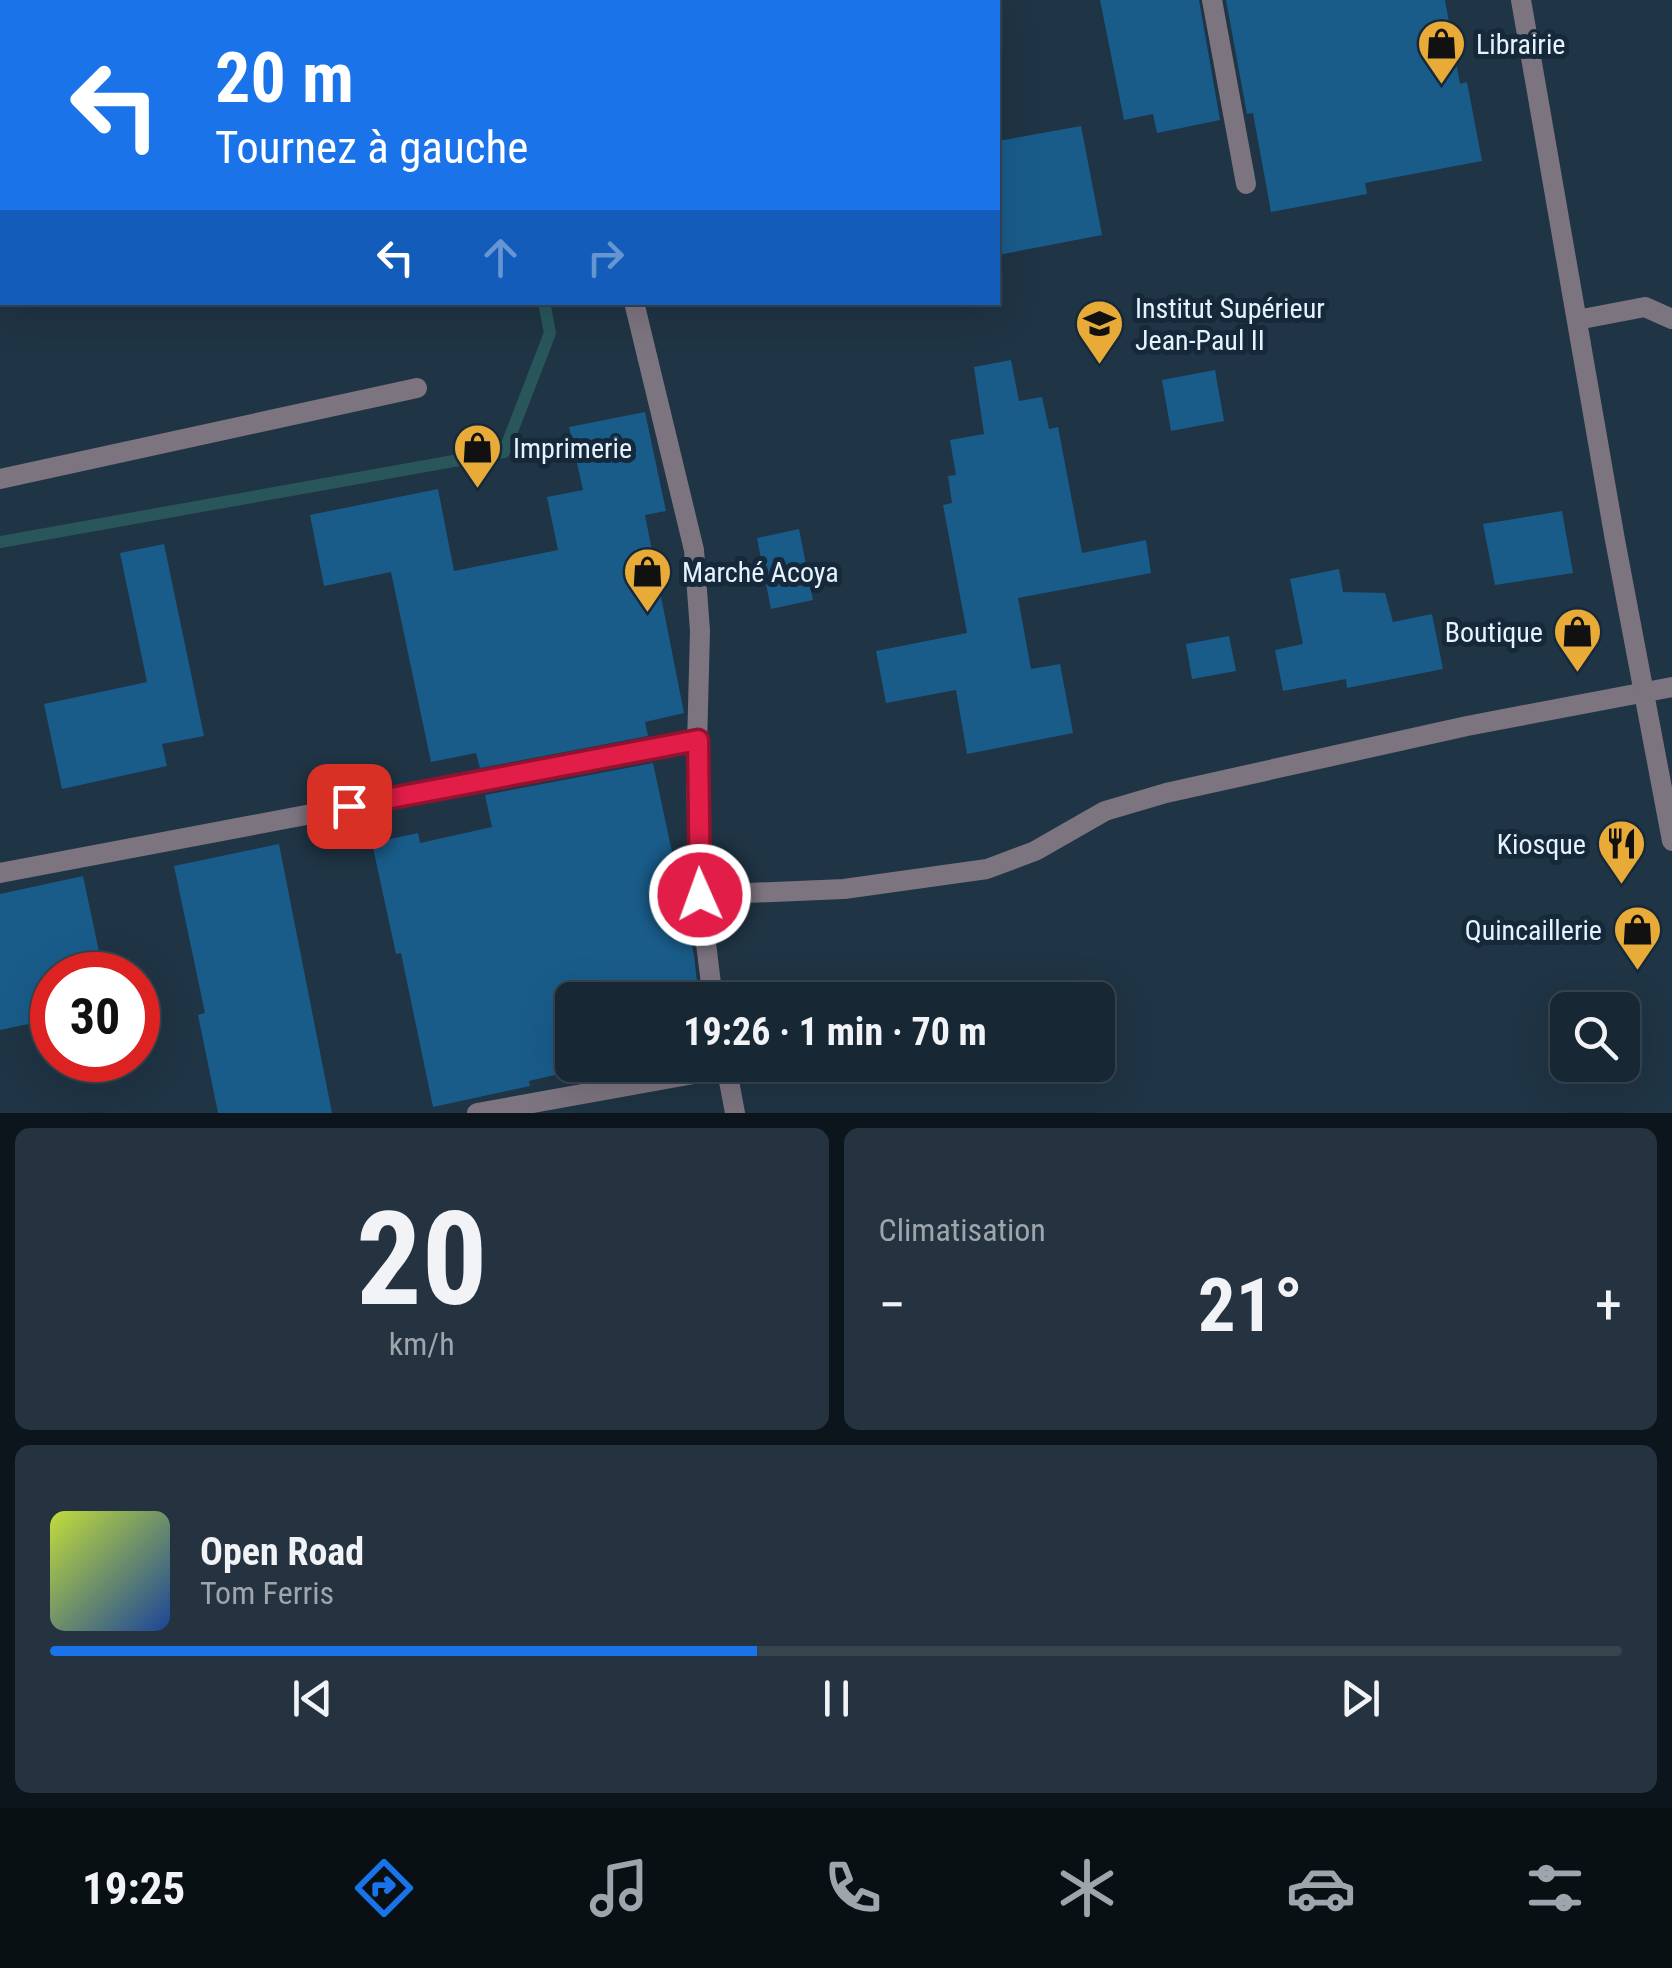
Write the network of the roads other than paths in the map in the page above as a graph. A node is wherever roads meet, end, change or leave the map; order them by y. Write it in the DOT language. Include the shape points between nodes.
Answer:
graph roads {
  1 [pos="1212,0"];
  2 [pos="1521,0"];
  3 [pos="1246,184"];
  4 [pos="635,305"];
  5 [pos="1672,319"];
  6 [pos="1577,320"];
  7 [pos="417,388"];
  8 [pos="0,479"];
  9 [pos="1672,687"];
  10 [pos="1645,691"];
  11 [pos="698,740"];
  12 [pos="1672,841"];
  13 [pos="0,872"];
  14 [pos="700,895"];
  15 [pos="712,982"];
  16 [pos="644,1082"];
  17 [pos="729,1082"];
  18 [pos="476,1113"];
  19 [pos="735,1113"];
  1 -- 3 [label="street"];
  2 -- 6 [label="street"];
  4 -- 11 [label="street" via="694,550"];
  5 -- 6 [label="street" via="1645,307"];
  6 -- 10 [label="street"];
  7 -- 8 [label="street"];
  9 -- 10 [label="street"];
  10 -- 12 [label="street"];
  10 -- 14 [label="street" via="1166,793 1105,811 1036,851 987,868 844,889"];
  11 -- 13 [label="street"];
  11 -- 14 [label="street"];
  14 -- 15 [label="street"];
  16 -- 18 [label="street"];
  17 -- 19 [label="street"];
}
